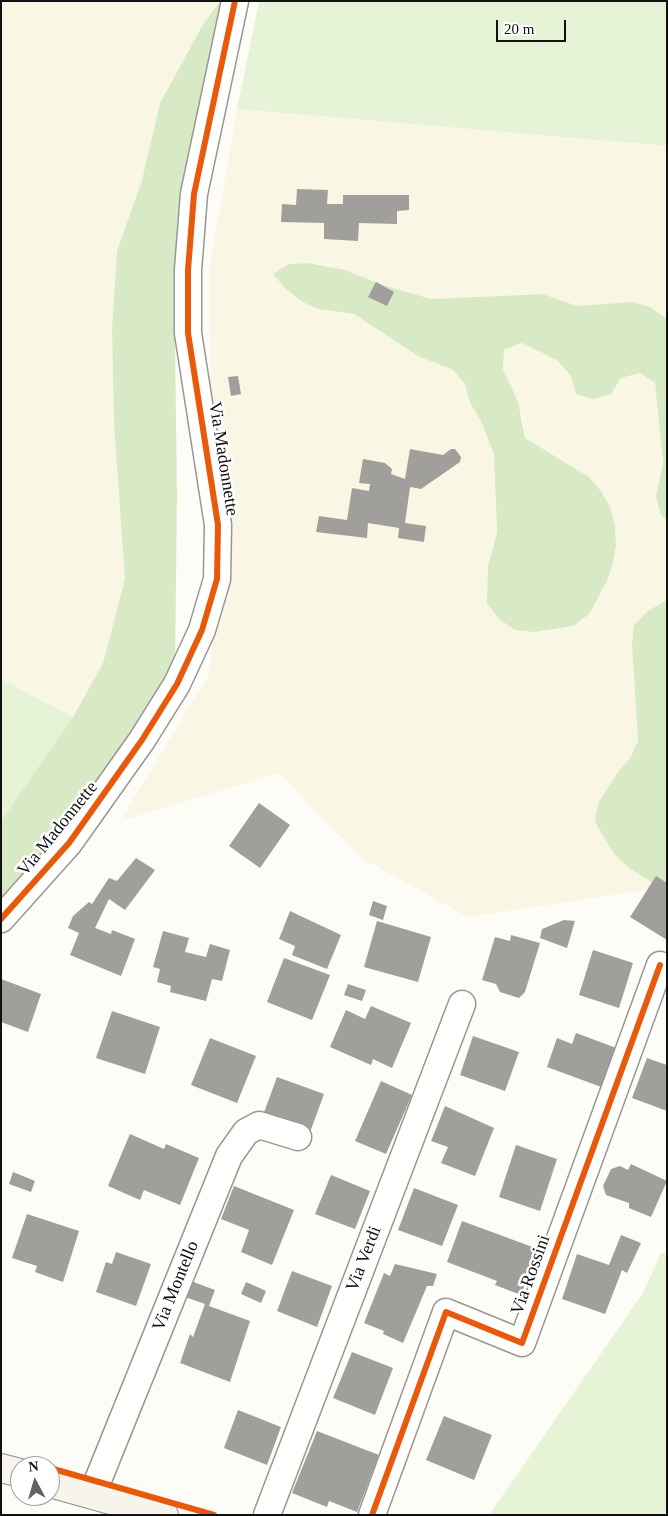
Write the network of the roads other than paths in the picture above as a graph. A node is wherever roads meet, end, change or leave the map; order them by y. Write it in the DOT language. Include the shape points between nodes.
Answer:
graph roads {
  1 [pos="235,1"];
  2 [pos="1,919"];
  3 [pos="660,965"];
  4 [pos="462,1004"];
  5 [pos="298,1137"];
  6 [pos="60,1486"];
  7 [pos="92,1495"];
  8 [pos="164,1515"];
  9 [pos="267,1515"];
  10 [pos="372,1515"];
  1 -- 2 [label="street, Via Madonnette" via="194,194 188,270 188,333 218,525 217,579 202,630 181,675 142,740 70,843"];
  3 -- 10 [label="street, Via Rossini" via="522,1343 446,1312"];
  4 -- 9 [label="street, Via Verdi"];
  5 -- 7 [label="street, Via Montello" via="259,1125 246,1132 229,1156"];
  6 -- 7 [label="main road"];
  7 -- 8 [label="main road"];
}
